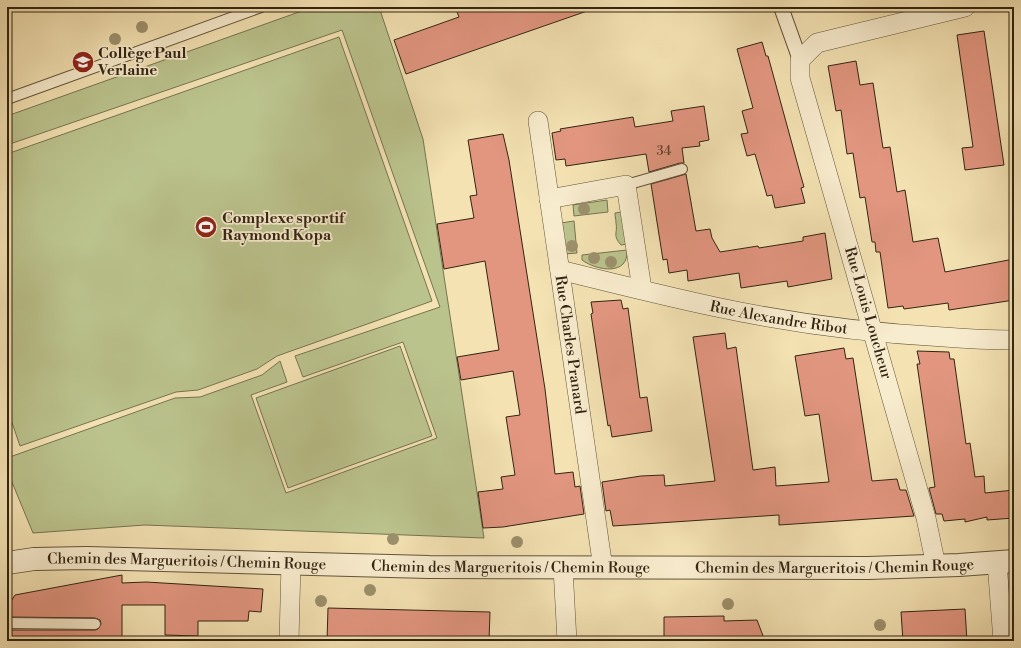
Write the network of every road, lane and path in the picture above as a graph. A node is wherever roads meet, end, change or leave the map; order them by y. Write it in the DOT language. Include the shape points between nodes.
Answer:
graph roads {
  1 [pos="261,7"];
  2 [pos="780,7"];
  3 [pos="965,7"];
  4 [pos="800,60"];
  5 [pos="7,99"];
  6 [pos="538,121"];
  7 [pos="682,169"];
  8 [pos="626,185"];
  9 [pos="549,199"];
  10 [pos="560,270"];
  11 [pos="642,290"];
  12 [pos="873,332"];
  13 [pos="1014,340"];
  14 [pos="1006,562"];
  15 [pos="7,563"];
  16 [pos="291,563"];
  17 [pos="936,566"];
  18 [pos="563,568"];
  19 [pos="603,568"];
  20 [pos="7,623"];
  21 [pos="95,624"];
  22 [pos="289,641"];
  23 [pos="567,641"];
  24 [pos="1003,641"];
  1 -- 5 [label="lane"];
  2 -- 4 [label="street"];
  3 -- 4 [label="street" via="817,43"];
  4 -- 12 [label="street, Rue Louis Loucheur" via="800,78"];
  6 -- 9 [label="street, Rue Charles Pranard"];
  7 -- 8 [label="lane"];
  8 -- 9 [label="street"];
  8 -- 11 [label="street"];
  9 -- 10 [label="street, Rue Charles Pranard"];
  10 -- 11 [label="street, Rue Alexandre Ribot"];
  10 -- 19 [label="street, Rue Charles Pranard"];
  11 -- 12 [label="street, Rue Alexandre Ribot" via="788,320"];
  12 -- 13 [label="street, Rue Alexandre Ribot"];
  12 -- 17 [label="street, Rue Louis Loucheur" via="926,518"];
  14 -- 17 [label="street, Chemin des Margueritois / Chemin Rouge"];
  14 -- 24 [label="street"];
  15 -- 16 [label="street, Chemin des Margueritois / Chemin Rouge" via="34,559 87,558"];
  16 -- 18 [label="street, Chemin des Margueritois / Chemin Rouge" via="430,568"];
  16 -- 22 [label="street"];
  17 -- 19 [label="street, Chemin des Margueritois / Chemin Rouge"];
  18 -- 19 [label="street, Chemin des Margueritois / Chemin Rouge"];
  18 -- 23 [label="street"];
  20 -- 21 [label="lane"];
}
